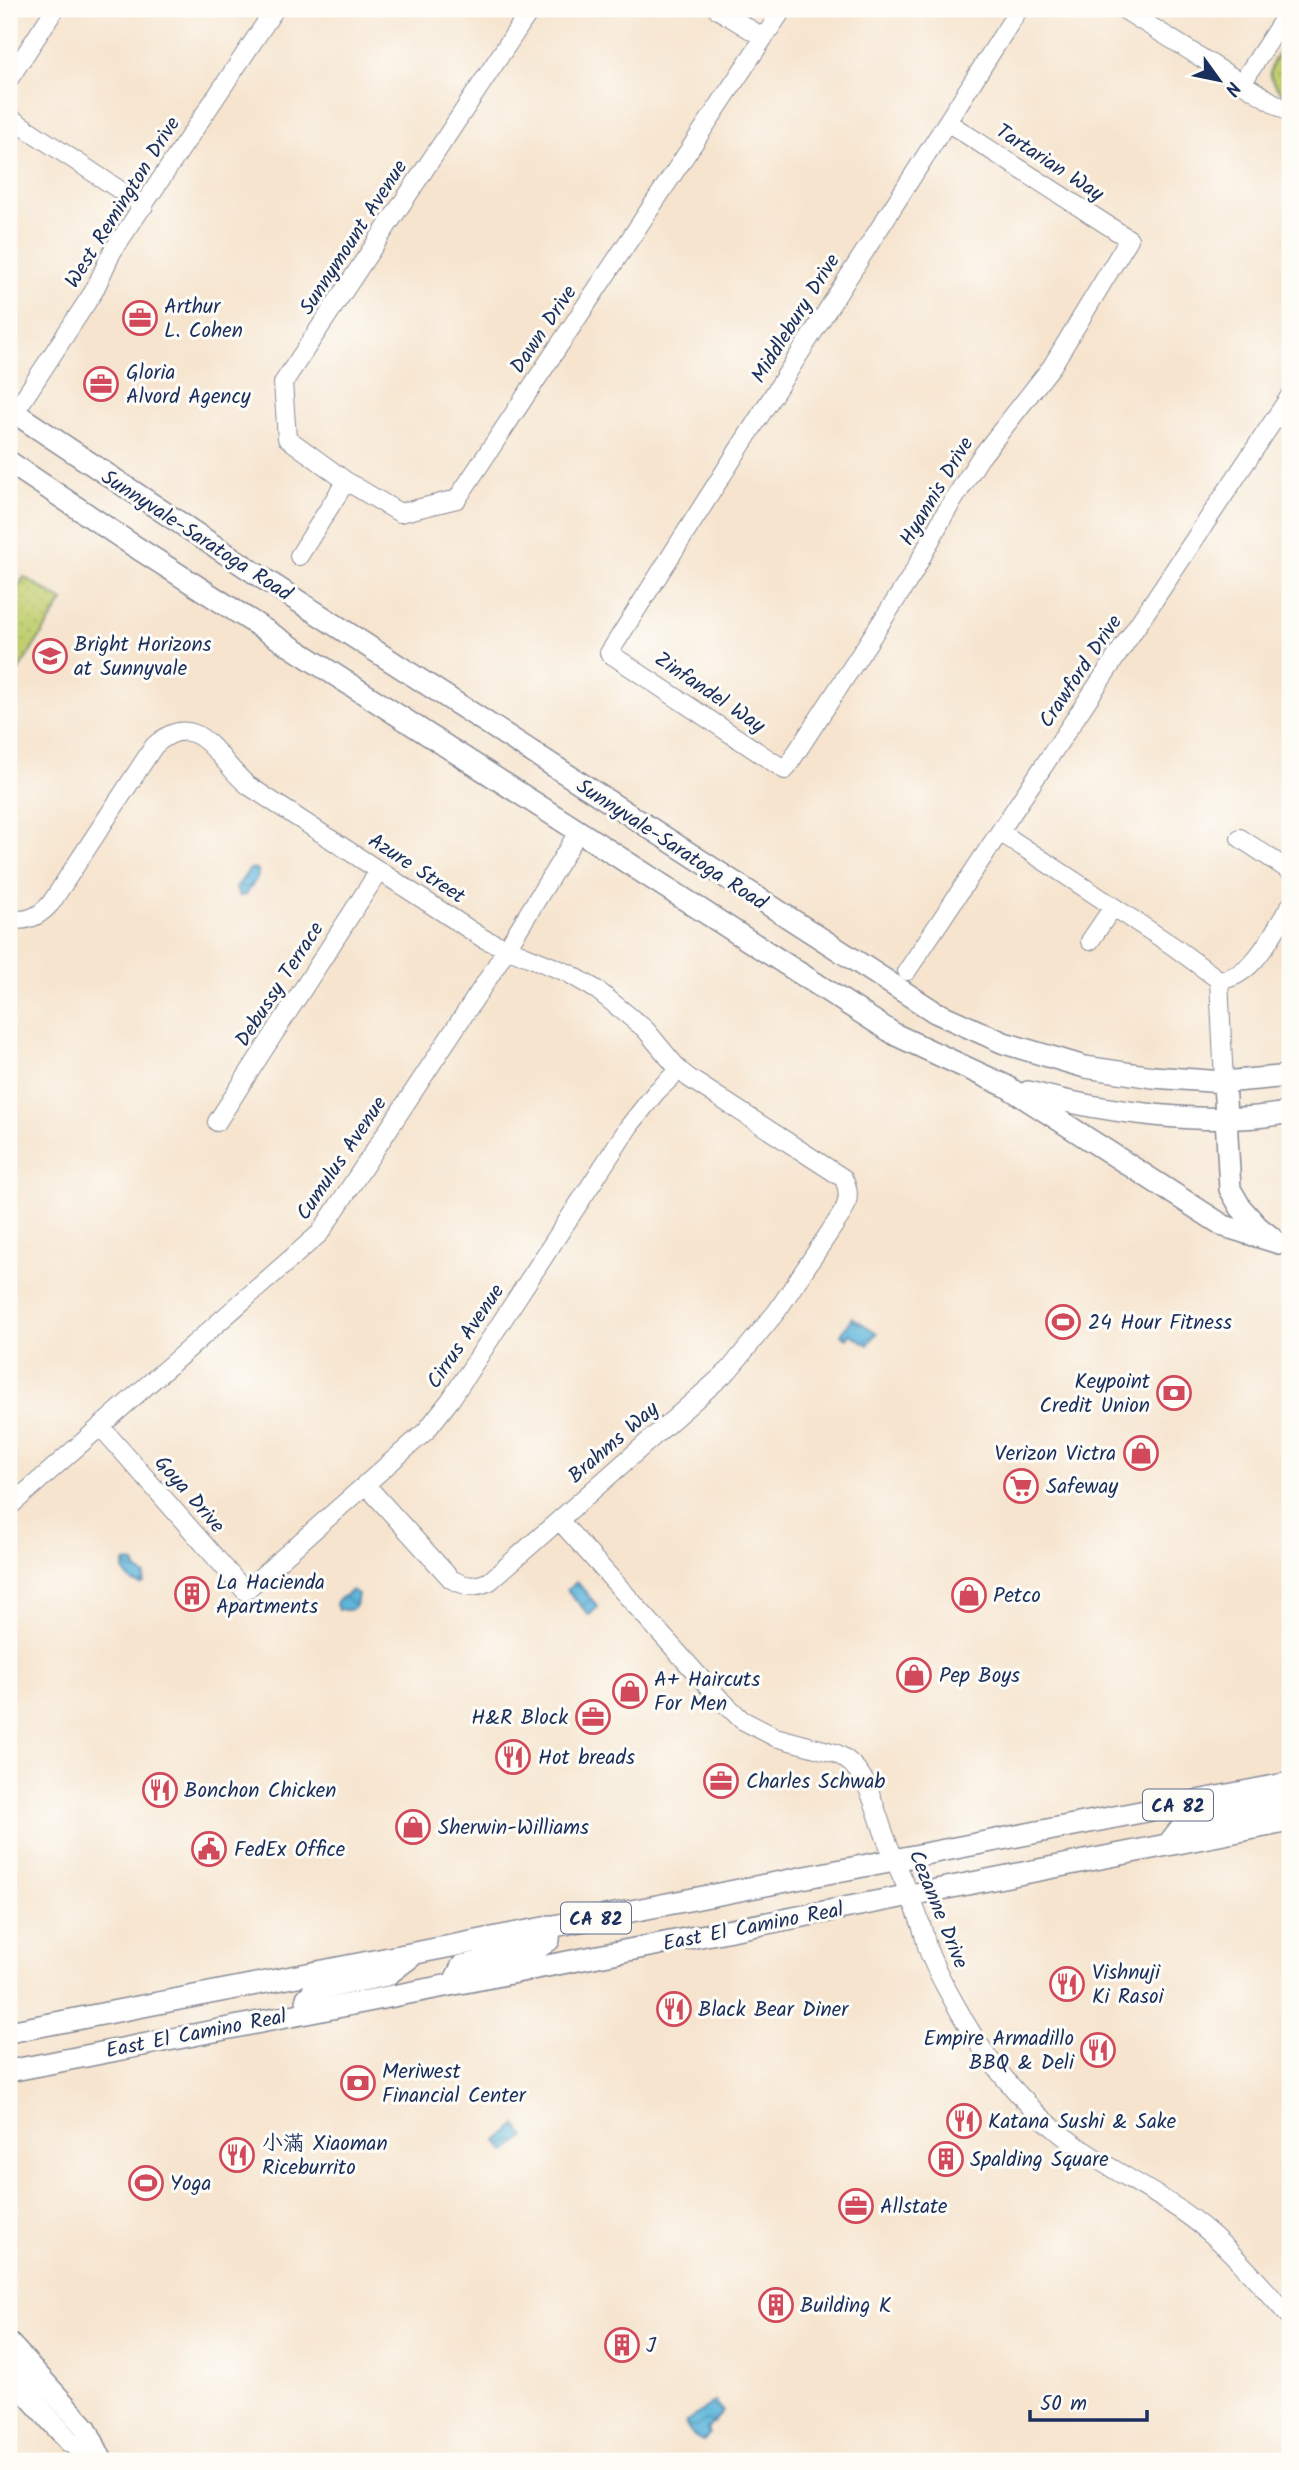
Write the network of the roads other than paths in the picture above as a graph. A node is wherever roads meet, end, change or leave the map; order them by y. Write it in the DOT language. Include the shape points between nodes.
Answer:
graph roads {
  1 [pos="55,9"];
  2 [pos="275,9"];
  3 [pos="531,9"];
  4 [pos="717,9"];
  5 [pos="783,9"];
  6 [pos="1019,9"];
  7 [pos="1123,9"];
  8 [pos="1290,9"];
  9 [pos="764,38"];
  10 [pos="9,79"];
  11 [pos="1242,83"];
  12 [pos="1290,113"];
  13 [pos="9,117"];
  14 [pos="947,122"];
  15 [pos="144,206"];
  16 [pos="1129,239"];
  17 [pos="1290,396"];
  18 [pos="10,414"];
  19 [pos="9,462"];
  20 [pos="346,481"];
  21 [pos="299,556"];
  22 [pos="609,653"];
  23 [pos="785,770"];
  24 [pos="579,831"];
  25 [pos="1000,832"];
  26 [pos="1240,838"];
  27 [pos="379,871"];
  28 [pos="1290,871"];
  29 [pos="1290,906"];
  30 [pos="1113,907"];
  31 [pos="9,918"];
  32 [pos="1090,942"];
  33 [pos="506,948"];
  34 [pos="908,971"];
  35 [pos="1219,981"];
  36 [pos="679,1070"];
  37 [pos="1290,1076"];
  38 [pos="1224,1082"];
  39 [pos="1006,1086"];
  40 [pos="1290,1112"];
  41 [pos="1227,1117"];
  42 [pos="216,1122"];
  43 [pos="848,1189"];
  44 [pos="1284,1247"];
  45 [pos="101,1427"];
  46 [pos="366,1485"];
  47 [pos="9,1507"];
  48 [pos="559,1520"];
  49 [pos="245,1591"];
  50 [pos="1290,1783"];
  51 [pos="1290,1821"];
  52 [pos="1169,1843"];
  53 [pos="895,1860"];
  54 [pos="910,1895"];
  55 [pos="550,1926"];
  56 [pos="417,1952"];
  57 [pos="453,1984"];
  58 [pos="308,2011"];
  59 [pos="9,2032"];
  60 [pos="9,2071"];
  61 [pos="1290,2317"];
  62 [pos="9,2343"];
  63 [pos="9,2374"];
  64 [pos="99,2460"];
  1 -- 10 [label="street"];
  2 -- 15 [label="street, West Remington Drive"];
  3 -- 20 [label="street, Sunnymount Avenue" via="284,383 287,438"];
  4 -- 9 [label="street"];
  5 -- 9 [label="street, Dawn Drive"];
  6 -- 14 [label="street, Middlebury Drive"];
  7 -- 11 [label="street"];
  8 -- 11 [label="street"];
  9 -- 20 [label="street, Dawn Drive" via="457,499 400,513"];
  11 -- 12 [label="street"];
  13 -- 15 [label="street"];
  14 -- 16 [label="street, Tartarian Way"];
  14 -- 22 [label="street, Middlebury Drive"];
  15 -- 18 [label="street, West Remington Drive" via="112,252 94,291"];
  16 -- 23 [label="street, Hyannis Drive" via="1052,366 980,458 912,575"];
  17 -- 25 [label="street, Crawford Drive"];
  18 -- 38 [label="main road, Sunnyvale-Saratoga Road" via="935,1012 1004,1043 1085,1067"];
  19 -- 24 [label="main road, Sunnyvale-Saratoga Road"];
  20 -- 21 [label="street"];
  22 -- 23 [label="street, Zinfandel Way"];
  24 -- 33 [label="street, Cumulus Avenue"];
  24 -- 39 [label="main road, Sunnyvale-Saratoga Road" via="896,1035"];
  25 -- 30 [label="street"];
  25 -- 34 [label="street, Crawford Drive"];
  26 -- 28 [label="street"];
  27 -- 31 [label="street, Azure Street" via="241,780 204,738 184,732 171,734 154,746 43,912 28,920"];
  27 -- 33 [label="street, Azure Street" via="484,940"];
  27 -- 42 [label="street, Debussy Terrace"];
  29 -- 35 [label="street" via="1252,962 1229,980"];
  30 -- 32 [label="street"];
  30 -- 35 [label="street"];
  33 -- 36 [label="street, Azure Street" via="597,990 645,1029"];
  33 -- 45 [label="street, Cumulus Avenue" via="320,1233"];
  35 -- 38 [label="street"];
  36 -- 43 [label="street, Azure Street" via="835,1172"];
  36 -- 46 [label="street, Cirrus Avenue" via="630,1125 451,1399 426,1431"];
  37 -- 38 [label="main road"];
  38 -- 41 [label="main road, Sunnyvale-Saratoga Road"];
  39 -- 41 [label="main road" via="1124,1111"];
  39 -- 44 [label="main road, Sunnyvale-Saratoga Road" via="1224,1226"];
  40 -- 41 [label="main road"];
  41 -- 44 [label="main road, Sunnyvale-Saratoga Road" via="1230,1189 1258,1227"];
  43 -- 48 [label="street, Brahms Way" via="843,1212 746,1351"];
  45 -- 47 [label="street, Cumulus Avenue"];
  45 -- 49 [label="street, Goya Drive"];
  46 -- 48 [label="street, Brahms Way" via="451,1579 475,1588 490,1581"];
  46 -- 49 [label="street, Cirrus Avenue"];
  48 -- 53 [label="street, Cezanne Drive" via="742,1720 775,1737 835,1753 853,1764 866,1784"];
  50 -- 52 [label="main road" via="1280,1806 1183,1825"];
  50 -- 53 [label="main road, East El Camino Real / CA 82"];
  51 -- 52 [label="main road, East El Camino Real / CA 82"];
  52 -- 54 [label="main road, East El Camino Real / CA 82"];
  53 -- 54 [label="street, Cezanne Drive"];
  53 -- 55 [label="main road, East El Camino Real / CA 82"];
  54 -- 57 [label="main road, East El Camino Real / CA 82"];
  54 -- 61 [label="street, Cezanne Drive" via="946,1988 998,2070 1076,2146 1210,2232"];
  55 -- 56 [label="main road, East El Camino Real / CA 82"];
  55 -- 57 [label="main road" via="549,1940 536,1949 462,1966"];
  56 -- 58 [label="main road" via="387,1975 315,1990 307,1998"];
  56 -- 59 [label="main road, East El Camino Real / CA 82"];
  57 -- 58 [label="main road, East El Camino Real / CA 82"];
  58 -- 60 [label="main road, East El Camino Real / CA 82"];
  62 -- 64 [label="main road" via="86,2428"];
  63 -- 64 [label="main road" via="70,2442"];
}
